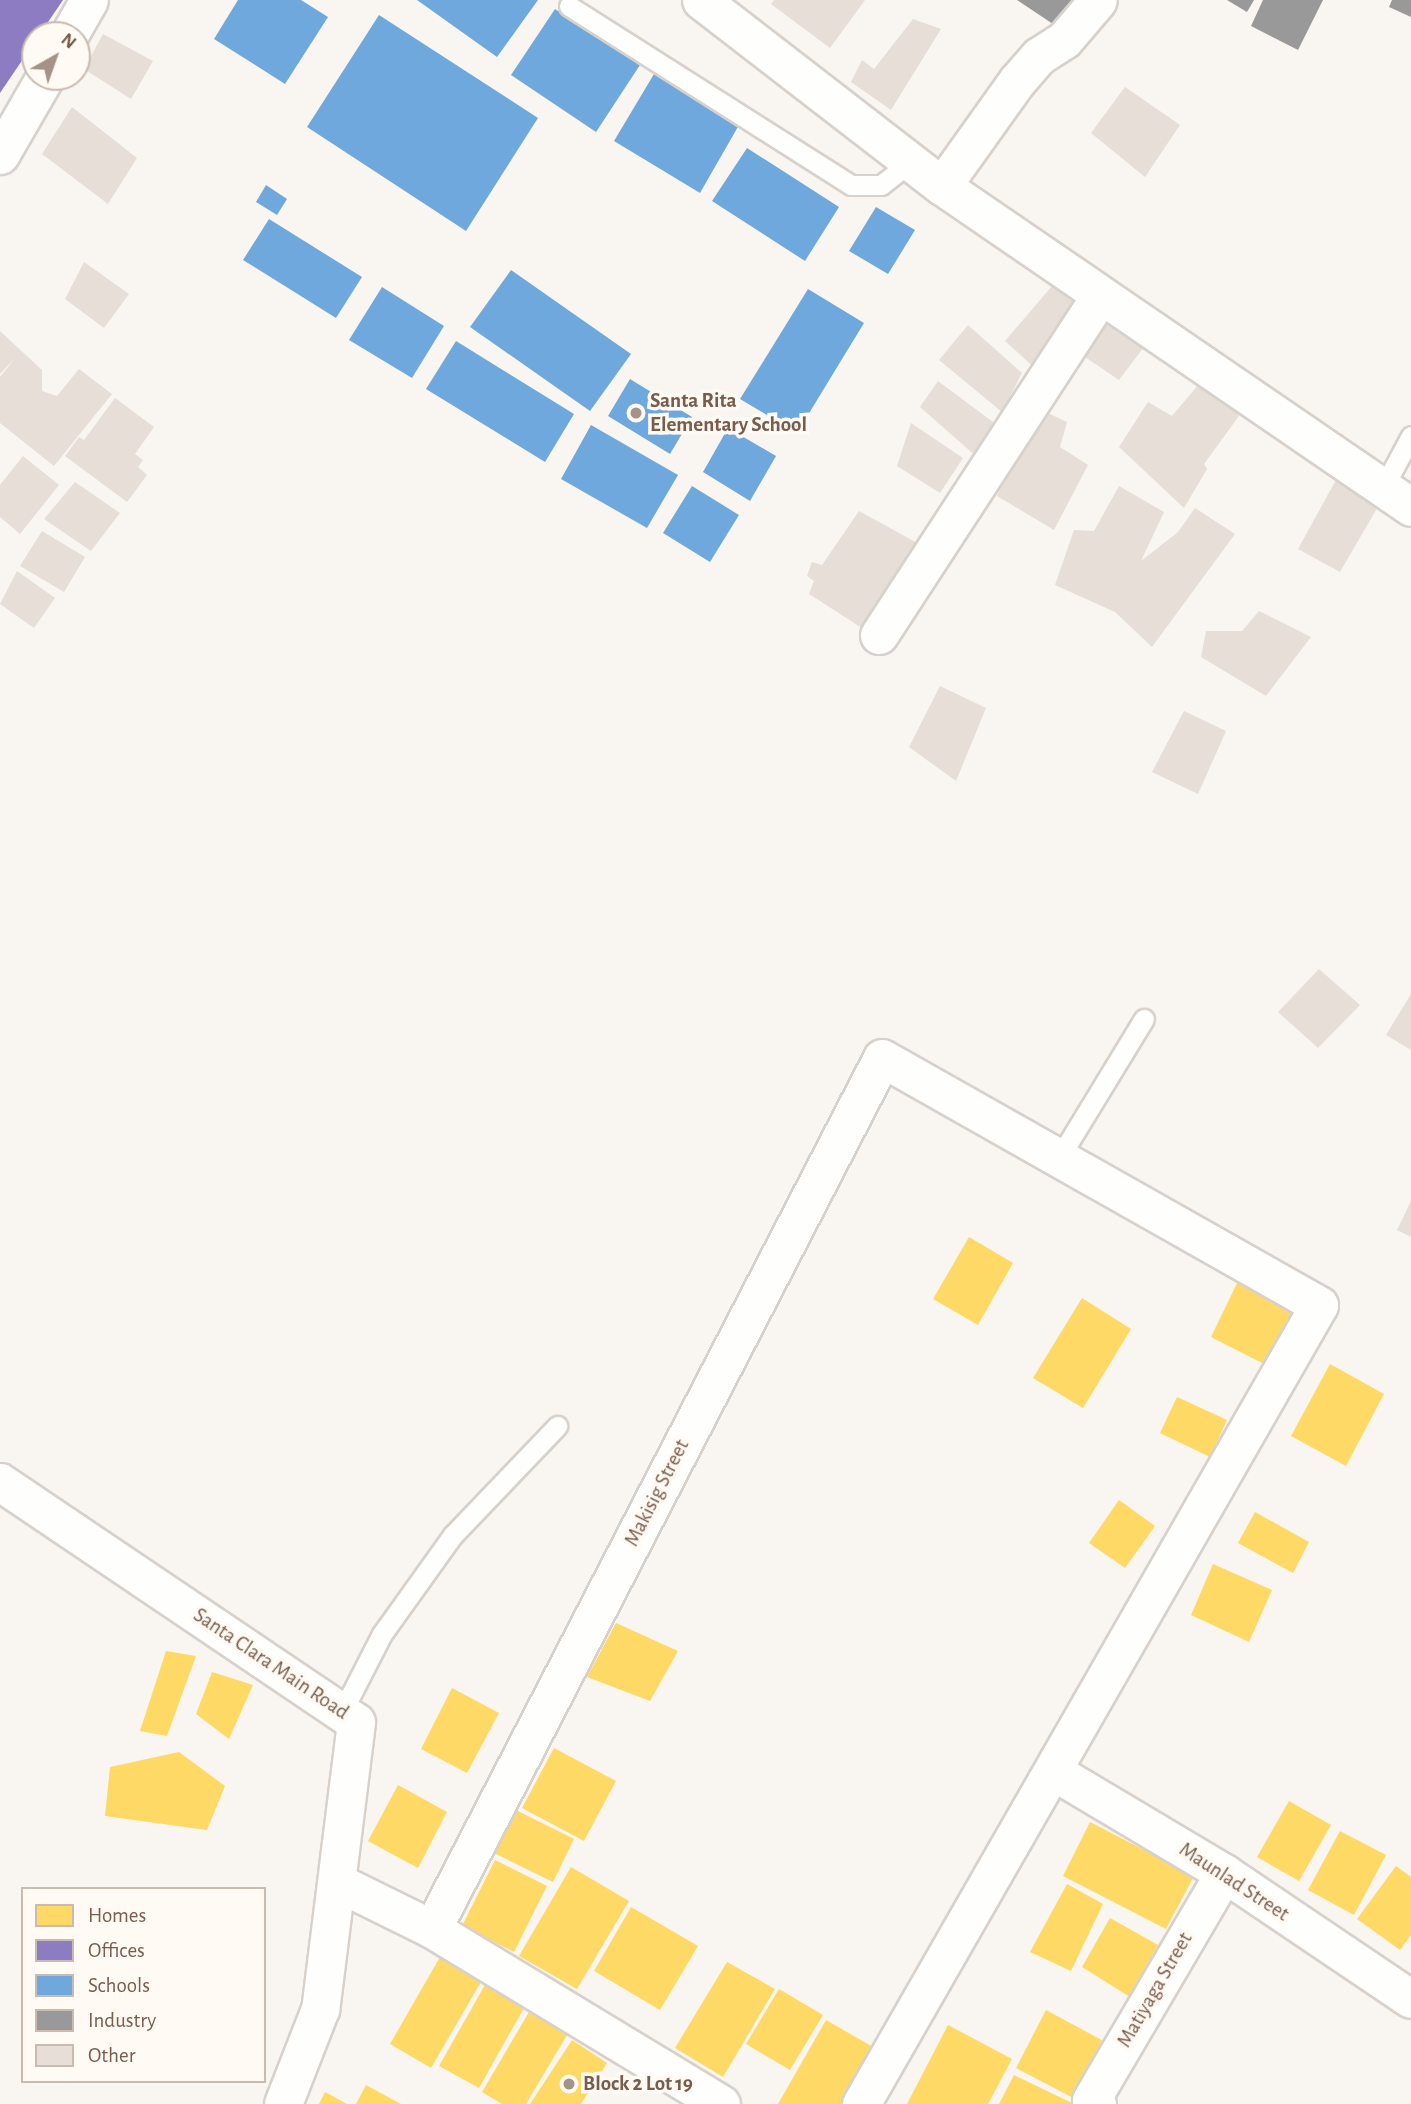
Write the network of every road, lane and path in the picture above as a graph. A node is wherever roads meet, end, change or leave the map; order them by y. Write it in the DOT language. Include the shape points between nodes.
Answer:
graph roads {
  1 [pos="89,0"];
  2 [pos="701,0"];
  3 [pos="1098,0"];
  4 [pos="569,6"];
  5 [pos="77,21"];
  6 [pos="37,91"];
  7 [pos="0,155"];
  8 [pos="912,161"];
  9 [pos="942,186"];
  10 [pos="1101,295"];
  11 [pos="1411,436"];
  12 [pos="1397,498"];
  13 [pos="879,635"];
  14 [pos="1144,1019"];
  15 [pos="1059,1158"];
  16 [pos="557,1426"];
  17 [pos="0,1482"];
  18 [pos="342,1712"];
  19 [pos="1053,1771"];
  20 [pos="1224,1873"];
  21 [pos="337,1882"];
  22 [pos="432,1929"];
  23 [pos="1411,1999"];
  24 [pos="283,2104"];
  25 [pos="721,2104"];
  26 [pos="861,2104"];
  27 [pos="1097,2104"];
  1 -- 5 [label="street"];
  2 -- 8 [label="street"];
  3 -- 9 [label="street" via="1064,40 1039,57 1017,81"];
  4 -- 8 [label="lane" via="851,185 881,185"];
  6 -- 7 [label="street"];
  8 -- 9 [label="street"];
  9 -- 10 [label="street"];
  10 -- 12 [label="street"];
  10 -- 13 [label="street"];
  11 -- 12 [label="lane"];
  14 -- 15 [label="lane"];
  15 -- 19 [label="street" via="1319,1305"];
  15 -- 22 [label="street, Makisig Street" via="882,1058"];
  16 -- 18 [label="lane" via="453,1535 382,1634"];
  17 -- 18 [label="street, Santa Clara Main Road"];
  18 -- 21 [label="street, Santa Clara Main Road" via="356,1722"];
  19 -- 20 [label="street, Maunlad Street"];
  19 -- 26 [label="street"];
  20 -- 23 [label="street, Maunlad Street"];
  20 -- 27 [label="street, Matiyaga Street" via="1091,2100"];
  21 -- 22 [label="street"];
  21 -- 24 [label="street, Santa Clara Main Road" via="320,2009"];
  22 -- 25 [label="street"];
}
